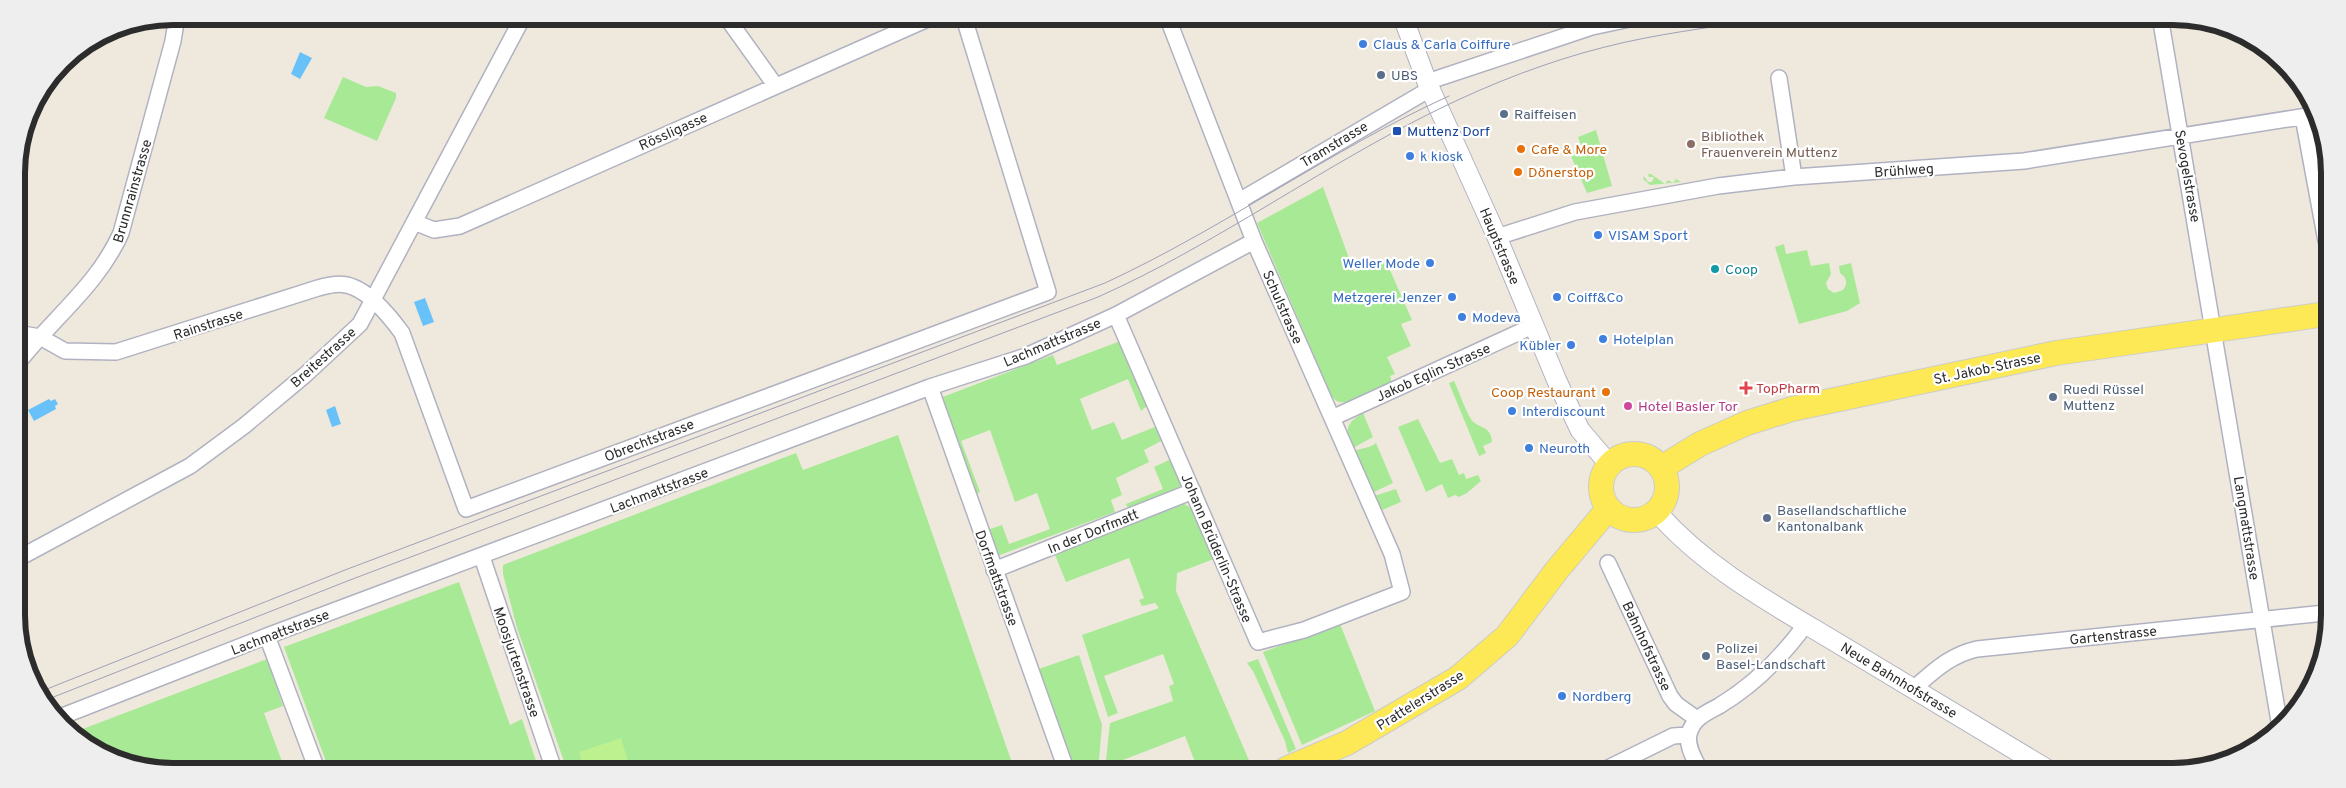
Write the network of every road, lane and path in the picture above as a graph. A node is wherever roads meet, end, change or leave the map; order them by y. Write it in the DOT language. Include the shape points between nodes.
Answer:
graph roads {
  1 [pos="176,25"];
  2 [pos="519,25"];
  3 [pos="732,25"];
  4 [pos="914,25"];
  5 [pos="966,25"];
  6 [pos="1170,25"];
  7 [pos="1406,25"];
  8 [pos="1586,25"];
  9 [pos="2162,25"];
  10 [pos="1780,78"];
  11 [pos="775,85"];
  12 [pos="1429,86"];
  13 [pos="2308,116"];
  14 [pos="2181,137"];
  15 [pos="1794,178"];
  16 [pos="1238,201"];
  17 [pos="2321,206"];
  18 [pos="414,222"];
  19 [pos="1497,237"];
  20 [pos="1254,241"];
  21 [pos="372,301"];
  22 [pos="1116,315"];
  23 [pos="2321,315"];
  24 [pos="1534,326"];
  25 [pos="2215,330"];
  26 [pos="25,334"];
  27 [pos="40,337"];
  28 [pos="25,354"];
  29 [pos="930,387"];
  30 [pos="1332,418"];
  31 [pos="1609,464"];
  32 [pos="1661,468"];
  33 [pos="1193,491"];
  34 [pos="1608,509"];
  35 [pos="1656,512"];
  36 [pos="25,555"];
  37 [pos="482,557"];
  38 [pos="1608,563"];
  39 [pos="994,570"];
  40 [pos="1402,592"];
  41 [pos="2321,613"];
  42 [pos="2261,620"];
  43 [pos="1806,624"];
  44 [pos="267,636"];
  45 [pos="1914,689"];
  46 [pos="64,715"];
  47 [pos="1697,719"];
  48 [pos="2278,719"];
  49 [pos="1688,735"];
  50 [pos="315,763"];
  51 [pos="552,763"];
  52 [pos="1064,763"];
  53 [pos="1301,763"];
  54 [pos="1618,763"];
  55 [pos="1697,763"];
  56 [pos="2037,763"];
  1 -- 27 [label="street, Brunnrainstrasse" via="121,234 111,255"];
  2 -- 18 [label="street, Breitestrasse"];
  3 -- 11 [label="street"];
  4 -- 11 [label="street, Rössligasse"];
  5 -- 21 [label="street, Obrechtstrasse" via="1048,292 466,509 402,333"];
  6 -- 16 [label="street, Schulstrasse"];
  7 -- 12 [label="street, Hauptstrasse"];
  8 -- 12 [label="street, Tramstrasse"];
  9 -- 14 [label="street, Sevogelstrasse"];
  10 -- 15 [label="street"];
  11 -- 18 [label="street, Rössligasse" via="460,226 434,230"];
  12 -- 16 [label="street, Tramstrasse"];
  12 -- 19 [label="street, Hauptstrasse"];
  13 -- 14 [label="street, Brühlweg"];
  13 -- 17 [label="street"];
  14 -- 15 [label="street, Brühlweg" via="2024,161"];
  14 -- 25 [label="street, Sevogelstrasse"];
  15 -- 19 [label="street, Brühlweg" via="1718,186 1575,212"];
  16 -- 20 [label="street, Schulstrasse"];
  18 -- 21 [label="street, Breitestrasse"];
  19 -- 24 [label="street, Hauptstrasse"];
  20 -- 22 [label="street, Lachmattstrasse"];
  20 -- 30 [label="street, Schulstrasse"];
  21 -- 27 [label="street, Rainstrasse" via="353,287 336,284 116,352 65,351"];
  21 -- 36 [label="street, Breitestrasse" via="360,324 244,426 197,460"];
  22 -- 29 [label="street, Lachmattstrasse" via="1026,356"];
  22 -- 33 [label="street, Johann Brüderlin-Strasse"];
  23 -- 25 [label="main road, St. Jakob-Strasse"];
  24 -- 30 [label="street, Jakob Eglin-Strasse"];
  24 -- 31 [label="street, Hauptstrasse" via="1580,430"];
  25 -- 32 [label="main road, St. Jakob-Strasse" via="2056,353 1792,409 1747,423 1700,444"];
  25 -- 42 [label="street, Langmattstrasse"];
  26 -- 27 [label="street, Rainstrasse"];
  27 -- 28 [label="street, Brunnrainstrasse"];
  29 -- 37 [label="street, Lachmattstrasse"];
  29 -- 39 [label="street, Dorfmattstrasse"];
  30 -- 40 [label="street, Schulstrasse" via="1392,554"];
  31 -- 32 [label="main road" via="1617,458 1636,453 1646,456"];
  31 -- 34 [label="main road" via="1600,482 1603,501"];
  32 -- 35 [label="main road" via="1666,476 1666,495"];
  33 -- 39 [label="street, In der Dorfmatt"];
  33 -- 40 [label="street, Johann Brüderlin-Strasse" via="1258,642 1304,630"];
  34 -- 35 [label="main road" via="1626,520 1647,518"];
  34 -- 53 [label="main road, Prattelerstrasse" via="1507,636 1458,678 1347,744"];
  35 -- 43 [label="street, Neue Bahnhofstrasse" via="1725,572"];
  37 -- 44 [label="street, Lachmattstrasse"];
  37 -- 51 [label="street, Moosjurtenstrasse"];
  38 -- 47 [label="street, Bahnhofstrasse" via="1670,696"];
  39 -- 52 [label="street, Dorfmattstrasse"];
  41 -- 42 [label="street, Gartenstrasse"];
  42 -- 45 [label="street, Gartenstrasse" via="1977,649 1946,660"];
  42 -- 48 [label="street, Langmattstrasse"];
  43 -- 45 [label="street, Neue Bahnhofstrasse"];
  43 -- 47 [label="street" via="1760,676"];
  44 -- 46 [label="street, Lachmattstrasse"];
  44 -- 50 [label="street"];
  45 -- 56 [label="street, Neue Bahnhofstrasse"];
  47 -- 49 [label="street"];
  49 -- 54 [label="street" via="1673,736"];
  49 -- 55 [label="street"];
}
